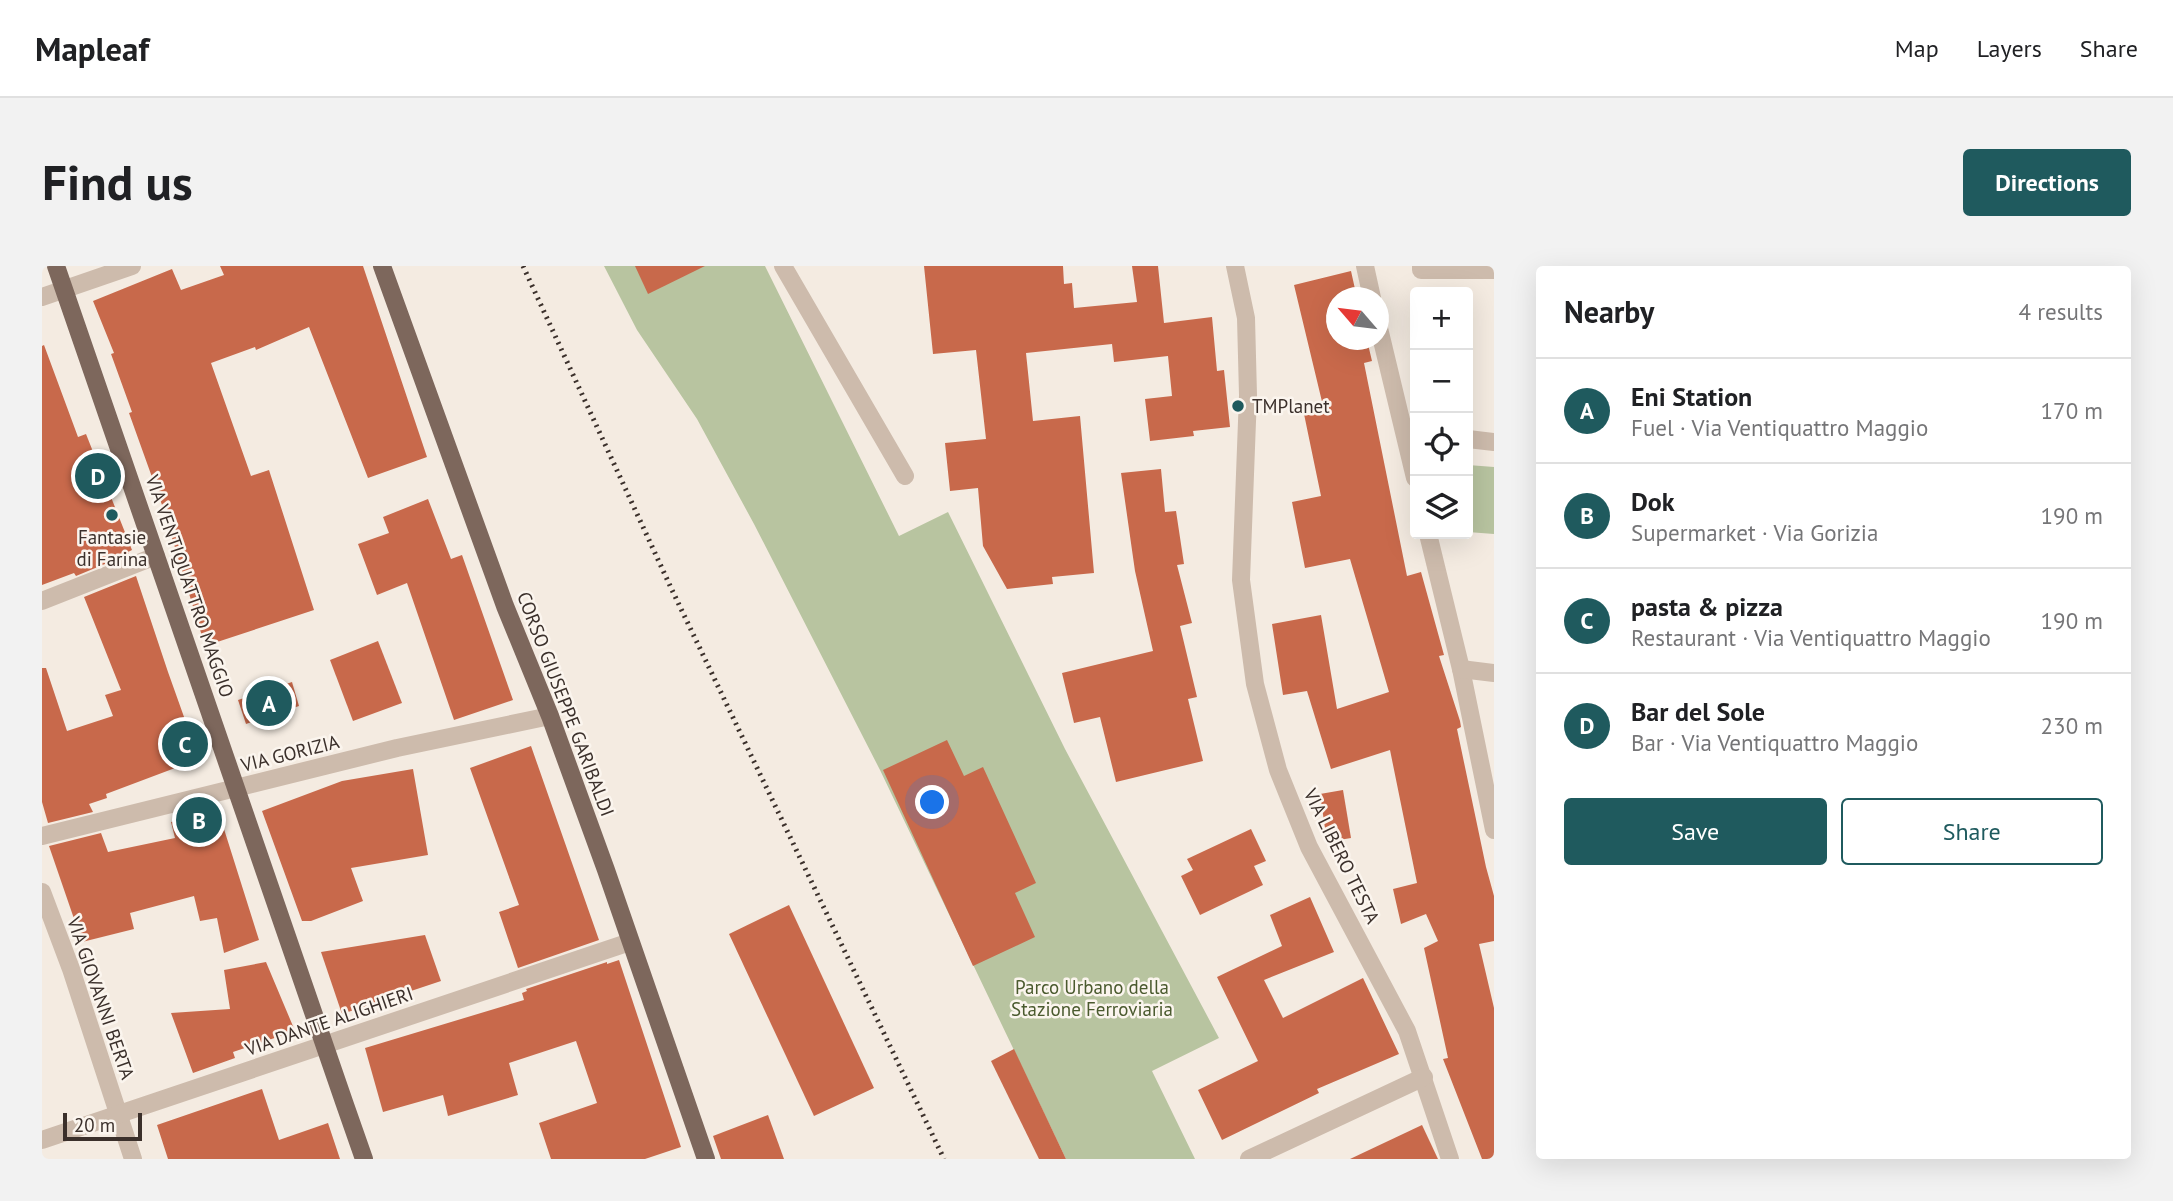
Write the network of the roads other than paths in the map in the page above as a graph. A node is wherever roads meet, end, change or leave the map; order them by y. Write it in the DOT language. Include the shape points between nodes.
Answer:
graph roads {
  1 [pos="56,266"];
  2 [pos="132,266"];
  3 [pos="382,266"];
  4 [pos="783,266"];
  5 [pos="1235,266"];
  6 [pos="1365,266"];
  7 [pos="1421,266"];
  8 [pos="1494,270"];
  9 [pos="1370,287"];
  10 [pos="64,290"];
  11 [pos="42,297"];
  12 [pos="1386,350"];
  13 [pos="1410,434"];
  14 [pos="1473,440"];
  15 [pos="1494,442"];
  16 [pos="905,476"];
  17 [pos="1429,539"];
  18 [pos="156,556"];
  19 [pos="42,601"];
  20 [pos="1461,669"];
  21 [pos="1494,673"];
  22 [pos="550,716"];
  23 [pos="236,788"];
  24 [pos="1494,830"];
  25 [pos="42,836"];
  26 [pos="42,891"];
  27 [pos="630,942"];
  28 [pos="324,1044"];
  29 [pos="1424,1077"];
  30 [pos="118,1114"];
  31 [pos="42,1140"];
  32 [pos="132,1159"];
  33 [pos="364,1159"];
  34 [pos="706,1159"];
  35 [pos="1249,1159"];
  36 [pos="1450,1159"];
  1 -- 10 [label="main road, VIA VENTIQUATTRO MAGGIO"];
  2 -- 10 [label="street"];
  3 -- 22 [label="main road, CORSO GIUSEPPE GARIBALDI" via="505,606"];
  4 -- 16 [label="street"];
  5 -- 29 [label="street, VIA LIBERO TESTA" via="1246,318 1248,395 1241,580 1255,684 1278,770 1309,847 1407,1031"];
  6 -- 9 [label="street"];
  7 -- 8 [label="street" via="1421,270"];
  10 -- 11 [label="street"];
  10 -- 18 [label="main road, VIA VENTIQUATTRO MAGGIO"];
  12 -- 13 [label="street"];
  14 -- 15 [label="street"];
  17 -- 20 [label="street"];
  18 -- 19 [label="street"];
  18 -- 23 [label="main road, VIA VENTIQUATTRO MAGGIO"];
  20 -- 21 [label="street"];
  20 -- 24 [label="street"];
  22 -- 23 [label="street, VIA GORIZIA"];
  22 -- 27 [label="main road, CORSO GIUSEPPE GARIBALDI"];
  23 -- 25 [label="street, VIA GORIZIA"];
  23 -- 28 [label="main road, VIA VENTIQUATTRO MAGGIO"];
  26 -- 30 [label="street, VIA GIOVANNI BERTA"];
  27 -- 28 [label="street, VIA DANTE ALIGHIERI"];
  27 -- 34 [label="main road, CORSO GIUSEPPE GARIBALDI"];
  28 -- 30 [label="street, VIA DANTE ALIGHIERI"];
  28 -- 33 [label="main road, VIA VENTIQUATTRO MAGGIO"];
  29 -- 35 [label="street"];
  29 -- 36 [label="street, VIA LIBERO TESTA"];
  30 -- 31 [label="street, VIA DANTE ALIGHIERI"];
  30 -- 32 [label="street, VIA GIOVANNI BERTA"];
}
